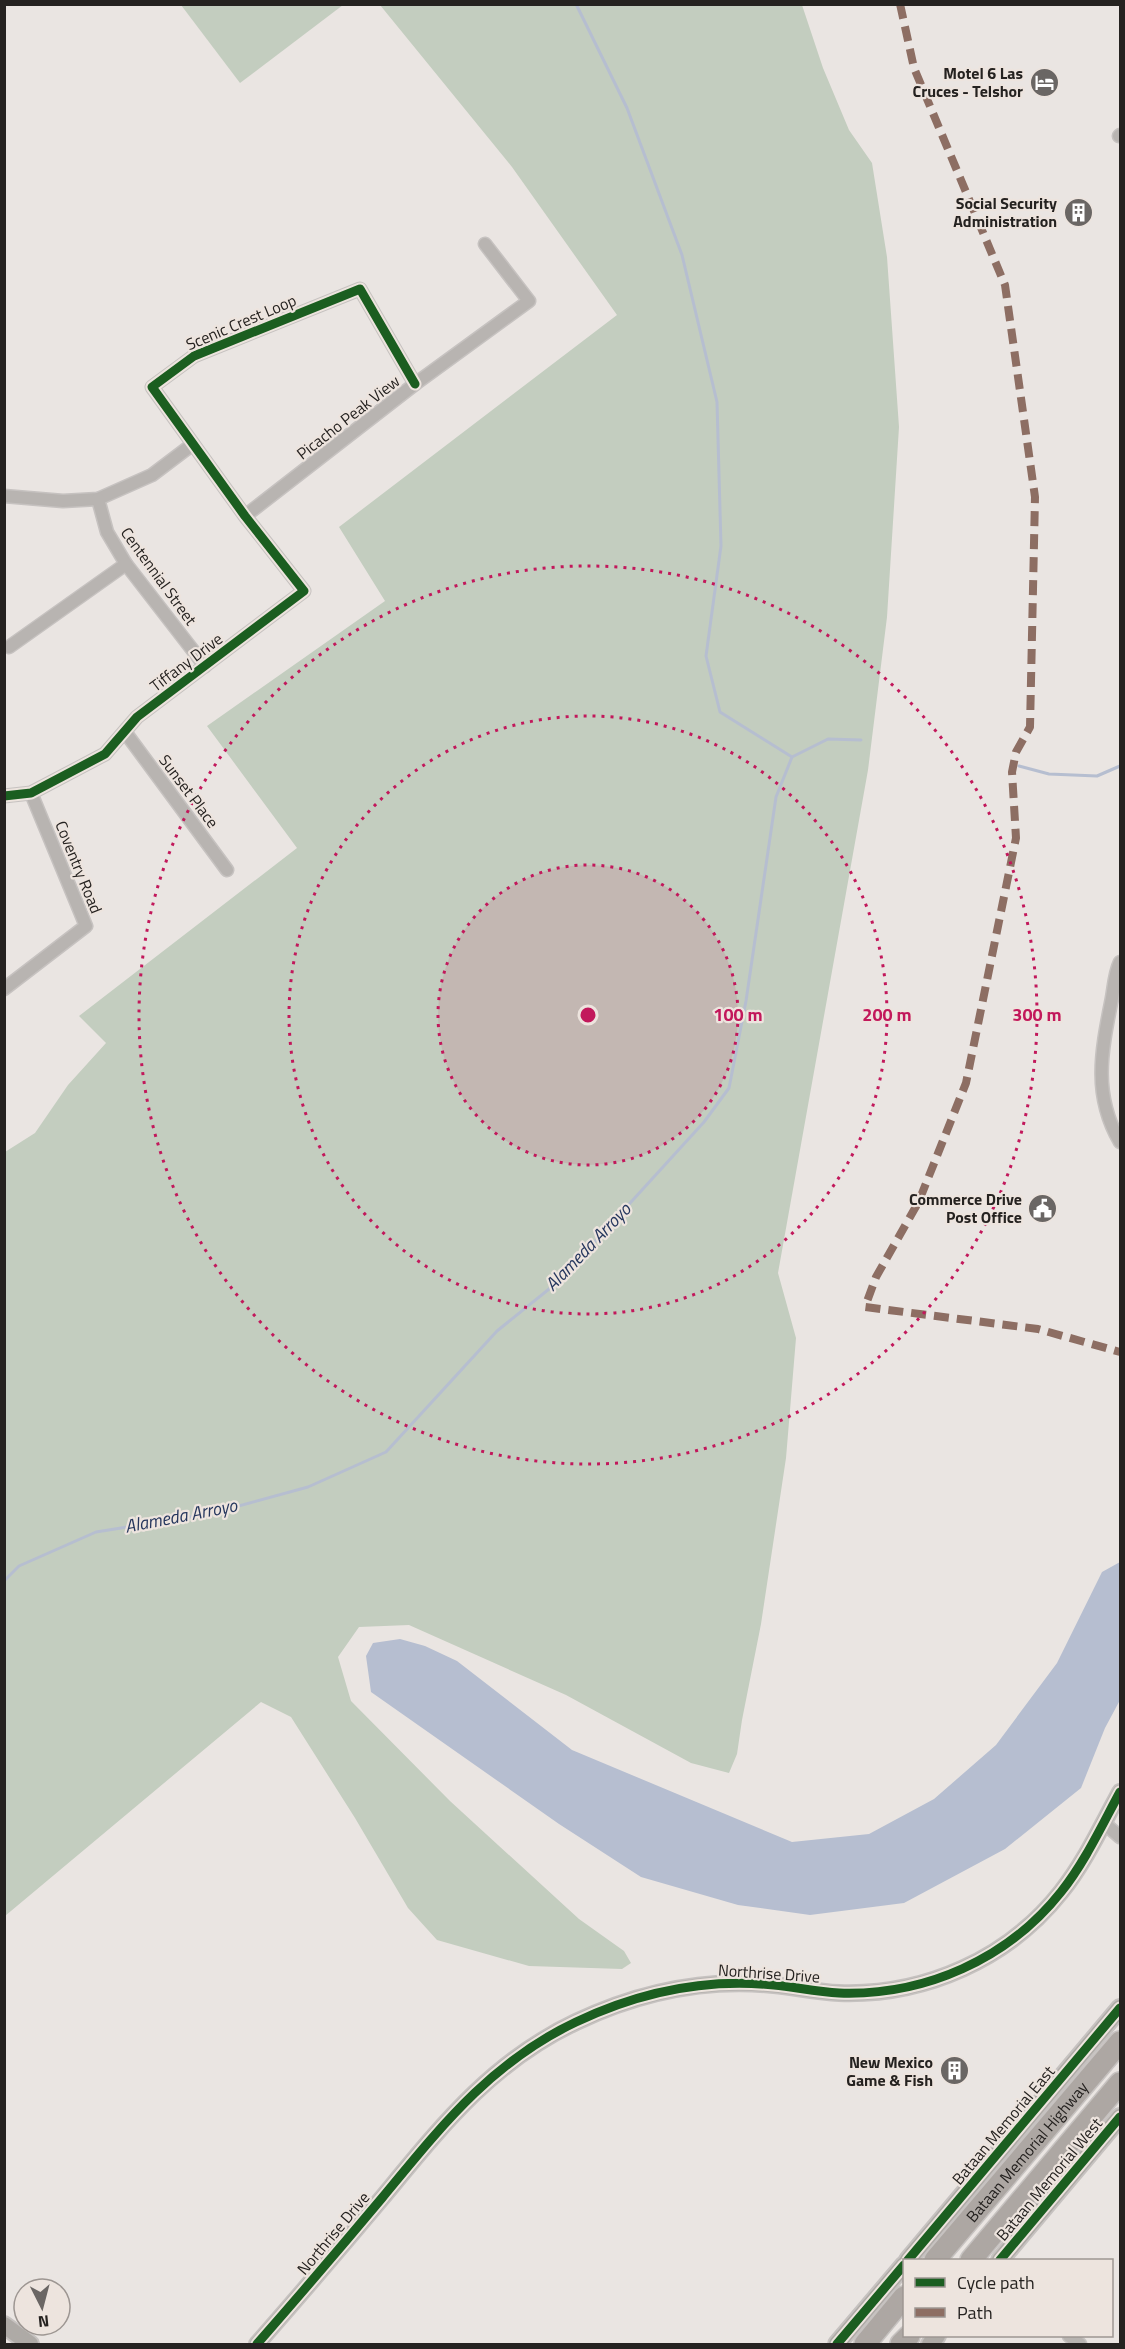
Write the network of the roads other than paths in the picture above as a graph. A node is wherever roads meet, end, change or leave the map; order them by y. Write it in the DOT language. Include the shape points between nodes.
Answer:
graph roads {
  1 [pos="485,244"];
  2 [pos="415,384"];
  3 [pos="193,444"];
  4 [pos="4,496"];
  5 [pos="98,499"];
  6 [pos="245,516"];
  7 [pos="126,564"];
  8 [pos="9,647"];
  9 [pos="205,666"];
  10 [pos="125,732"];
  11 [pos="31,793"];
  12 [pos="4,796"];
  13 [pos="227,870"];
  14 [pos="1120,962"];
  15 [pos="4,989"];
  16 [pos="1120,1142"];
  17 [pos="1120,1792"];
  18 [pos="1104,1823"];
  19 [pos="1120,1837"];
  20 [pos="1120,2008"];
  21 [pos="1120,2043"];
  22 [pos="1120,2083"];
  23 [pos="1120,2117"];
  24 [pos="909,2259"];
  25 [pos="936,2259"];
  26 [pos="972,2259"];
  27 [pos="1001,2259"];
  28 [pos="903,2266"];
  29 [pos="903,2298"];
  30 [pos="4,2325"];
  31 [pos="30,2344"];
  32 [pos="257,2344"];
  33 [pos="837,2344"];
  34 [pos="865,2344"];
  1 -- 2 [label="street, Picacho Peak View" via="529,301"];
  2 -- 3 [label="street, Scenic Crest Loop" via="360,289 194,356 152,387"];
  2 -- 6 [label="street, Picacho Peak View"];
  3 -- 5 [label="street" via="152,475"];
  3 -- 6 [label="street, Scenic Crest Loop"];
  4 -- 5 [label="street" via="63,501"];
  5 -- 7 [label="street, Centennial Street" via="107,532"];
  6 -- 9 [label="street, Tiffany Drive" via="304,591"];
  7 -- 8 [label="street"];
  7 -- 9 [label="street, Centennial Street"];
  9 -- 10 [label="street, Tiffany Drive" via="137,717"];
  10 -- 11 [label="street, Tiffany Drive" via="105,754"];
  10 -- 13 [label="street, Sunset Place"];
  11 -- 12 [label="street, Tiffany Drive"];
  11 -- 15 [label="street, Coventry Road" via="86,926"];
  14 -- 16 [label="street" via="1102,1048 1102,1092 1110,1125"];
  17 -- 18 [label="street, Northrise Drive"];
  18 -- 19 [label="street"];
  18 -- 32 [label="street, Northrise Drive" via="1062,1890 1038,1918 988,1956 945,1976 896,1990 838,1993 772,1985 706,1984 620,2004 533,2045 500,2069 450,2116"];
  20 -- 24 [label="main road, Bataan Memorial East"];
  21 -- 25 [label="highway, Bataan Memorial Highway"];
  22 -- 26 [label="highway, Bataan Memorial Highway"];
  23 -- 27 [label="main road, Bataan Memorial West"];
  28 -- 33 [label="main road"];
  29 -- 34 [label="highway"];
  30 -- 31 [label="main road"];
}
